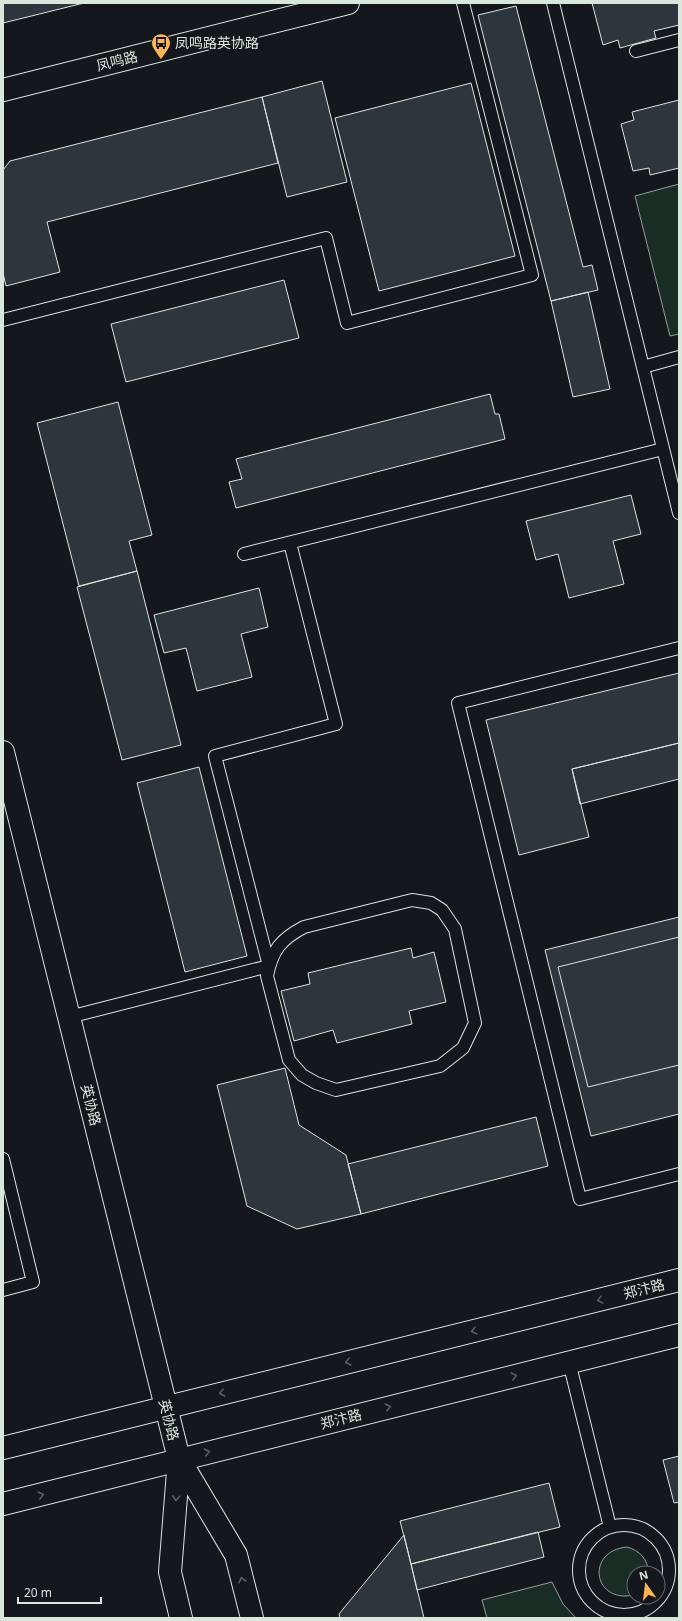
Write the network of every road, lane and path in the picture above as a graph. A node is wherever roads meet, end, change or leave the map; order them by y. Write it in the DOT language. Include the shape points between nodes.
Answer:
graph roads {
  1 [pos="348,3"];
  2 [pos="463,3"];
  3 [pos="553,3"];
  4 [pos="679,40"];
  5 [pos="636,51"];
  6 [pos="3,90"];
  7 [pos="3,320"];
  8 [pos="679,357"];
  9 [pos="643,367"];
  10 [pos="663,449"];
  11 [pos="679,513"];
  12 [pos="290,542"];
  13 [pos="244,554"];
  14 [pos="679,648"];
  15 [pos="4,762"];
  16 [pos="269,966"];
  17 [pos="69,1017"];
  18 [pos="3,1159"];
  19 [pos="679,1174"];
  20 [pos="679,1280"];
  21 [pos="3,1290"];
  22 [pos="679,1335"];
  23 [pos="569,1362"];
  24 [pos="166,1407"];
  25 [pos="3,1448"];
  26 [pos="179,1459"];
  27 [pos="3,1504"];
  28 [pos="610,1527"];
  29 [pos="634,1616"];
  30 [pos="181,1618"];
  31 [pos="252,1618"];
  1 -- 6 [label="street, 凤鸣路"];
  2 -- 7 [label="lane" via="532,275 347,323 326,238"];
  3 -- 9 [label="lane"];
  4 -- 5 [label="lane"];
  8 -- 9 [label="lane"];
  9 -- 10 [label="lane"];
  10 -- 11 [label="lane"];
  10 -- 12 [label="lane"];
  12 -- 13 [label="lane"];
  12 -- 16 [label="lane" via="336,724 215,756"];
  14 -- 19 [label="lane" via="458,702 580,1199"];
  15 -- 17 [label="street, 英协路"];
  16 -- 16 [label="lane" via="277,947 288,935 304,927 412,900 430,903 442,910 455,929 475,1023 463,1048 440,1066 336,1090 302,1075 289,1060 266,976"];
  16 -- 17 [label="lane"];
  17 -- 24 [label="street, 英协路"];
  18 -- 21 [label="lane" via="33,1282"];
  20 -- 24 [label="street, 郑汴路, one-way"];
  22 -- 23 [label="street, 郑汴路"];
  26 -- 23 [label="street, 郑汴路, one-way"];
  23 -- 28 [label="lane"];
  24 -- 25 [label="street, 郑汴路"];
  24 -- 26 [label="street, 英协路"];
  27 -- 26 [label="street, 郑汴路, one-way"];
  26 -- 30 [label="street, 英协路, one-way" via="170,1572"];
  31 -- 26 [label="street, 英协路, one-way" via="236,1555"];
  28 -- 29 [label="lane" via="592,1538 584,1548 579,1574 583,1589 604,1611"];
  28 -- 29 [label="lane" via="629,1525 642,1528 654,1535 668,1558 670,1572 667,1586 659,1599 648,1609"];
}
